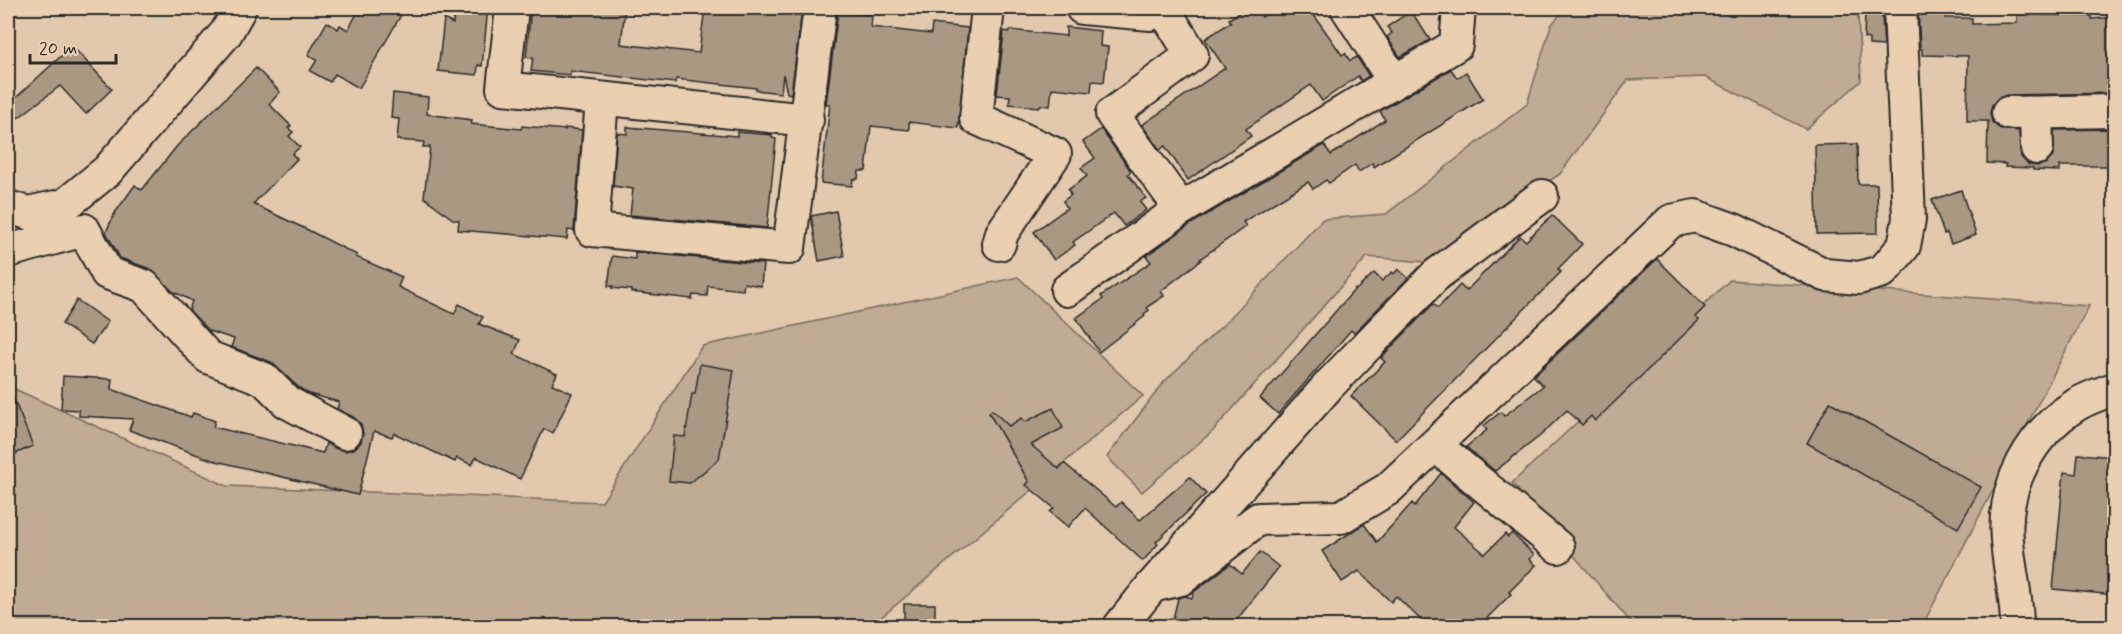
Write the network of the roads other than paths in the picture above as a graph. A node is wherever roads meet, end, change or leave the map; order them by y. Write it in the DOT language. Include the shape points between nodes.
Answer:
graph roads {
  1 [pos="240,8"];
  2 [pos="512,8"];
  3 [pos="820,8"];
  4 [pos="988,8"];
  5 [pos="1082,8"];
  6 [pos="1162,8"];
  7 [pos="1347,8"];
  8 [pos="1459,8"];
  9 [pos="1900,8"];
  10 [pos="1394,81"];
  11 [pos="602,99"];
  12 [pos="2115,111"];
  13 [pos="807,120"];
  14 [pos="2037,148"];
  15 [pos="1542,196"];
  16 [pos="8,207"];
  17 [pos="1181,209"];
  18 [pos="999,243"];
  19 [pos="8,251"];
  20 [pos="1067,290"];
  21 [pos="2115,389"];
  22 [pos="345,433"];
  23 [pos="1435,445"];
  24 [pos="1558,547"];
  25 [pos="1152,586"];
  26 [pos="1120,627"];
  27 [pos="2017,627"];
  1 -- 16 [label="street" via="226,33 107,171 65,205 28,213"];
  2 -- 11 [label="street" via="504,88"];
  3 -- 13 [label="street"];
  4 -- 18 [label="street" via="976,118 1055,154"];
  5 -- 6 [label="street" via="1150,14"];
  6 -- 17 [label="street" via="1192,55 1112,114"];
  7 -- 10 [label="street"];
  8 -- 10 [label="street" via="1456,45"];
  9 -- 23 [label="street" via="1909,219 1904,246 1883,271 1859,278 1825,275 1734,230 1695,216 1671,221"];
  10 -- 17 [label="street"];
  11 -- 13 [label="street"];
  11 -- 13 [label="street" via="592,230 789,248"];
  12 -- 14 [label="street" via="2022,113"];
  15 -- 25 [label="street" via="1436,275 1330,384"];
  17 -- 20 [label="street"];
  19 -- 22 [label="street" via="84,230 107,273 144,286 208,357 264,379 286,402"];
  21 -- 27 [label="street" via="2077,404 2048,427 2021,463 2009,498 2006,538"];
  23 -- 24 [label="street"];
  23 -- 25 [label="street" via="1388,489 1341,517 1258,519 1181,579"];
  25 -- 26 [label="street"];
}
